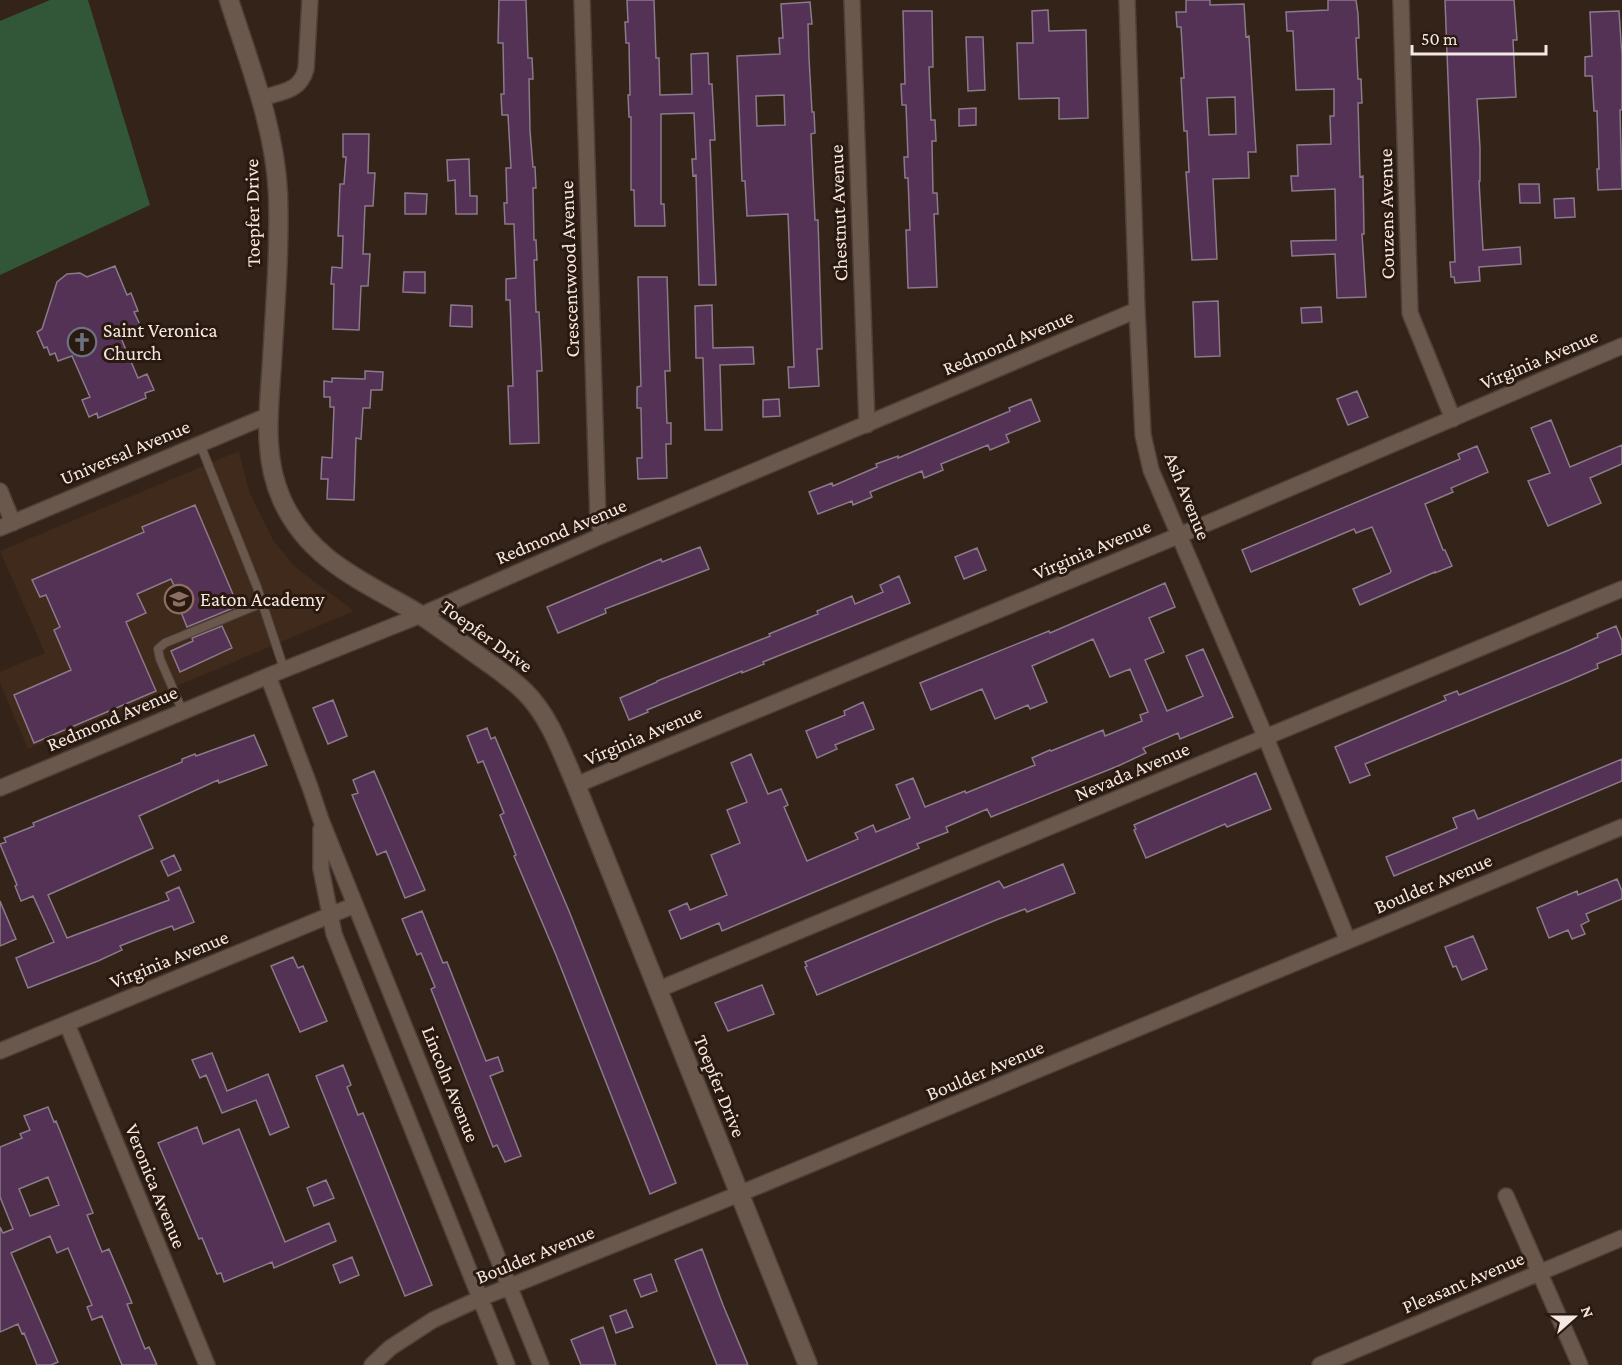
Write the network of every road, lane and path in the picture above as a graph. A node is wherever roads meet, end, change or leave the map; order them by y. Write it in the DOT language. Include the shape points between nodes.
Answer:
graph roads {
  1 [pos="229,0"];
  2 [pos="310,0"];
  3 [pos="582,0"];
  4 [pos="852,0"];
  5 [pos="1127,0"];
  6 [pos="1401,0"];
  7 [pos="261,98"];
  8 [pos="1137,310"];
  9 [pos="1622,346"];
  10 [pos="267,416"];
  11 [pos="1454,419"];
  12 [pos="867,425"];
  13 [pos="200,444"];
  14 [pos="0,491"];
  15 [pos="6,525"];
  16 [pos="603,535"];
  17 [pos="1180,535"];
  18 [pos="1622,589"];
  19 [pos="262,603"];
  20 [pos="421,615"];
  21 [pos="284,669"];
  22 [pos="268,676"];
  23 [pos="183,711"];
  24 [pos="1266,738"];
  25 [pos="576,786"];
  26 [pos="0,788"];
  27 [pos="321,820"];
  28 [pos="1622,827"];
  29 [pos="354,905"];
  30 [pos="329,916"];
  31 [pos="1348,941"];
  32 [pos="657,990"];
  33 [pos="67,1024"];
  34 [pos="0,1051"];
  35 [pos="740,1194"];
  36 [pos="1506,1196"];
  37 [pos="1622,1238"];
  38 [pos="1541,1272"];
  39 [pos="511,1286"];
  40 [pos="481,1298"];
  41 [pos="207,1365"];
  42 [pos="372,1365"];
  43 [pos="507,1365"];
  44 [pos="541,1365"];
  45 [pos="808,1365"];
  46 [pos="1320,1365"];
  47 [pos="1580,1365"];
  1 -- 7 [label="street, Toepfer Drive"];
  2 -- 7 [label="street" via="304,80 293,88"];
  3 -- 16 [label="street, Crescentwood Avenue" via="598,521"];
  4 -- 12 [label="street, Chestnut Avenue"];
  5 -- 8 [label="street, Ash Avenue"];
  6 -- 11 [label="street, Couzens Avenue" via="1410,313"];
  7 -- 10 [label="street, Toepfer Drive" via="278,193"];
  8 -- 12 [label="street, Redmond Avenue"];
  8 -- 17 [label="street, Ash Avenue" via="1143,435 1151,470"];
  9 -- 11 [label="street, Virginia Avenue"];
  10 -- 13 [label="street, Universal Avenue"];
  10 -- 20 [label="street, Toepfer Drive" via="273,474 282,500 304,536 326,558 360,582"];
  11 -- 17 [label="street, Virginia Avenue"];
  12 -- 16 [label="street, Redmond Avenue"];
  13 -- 15 [label="street, Universal Avenue"];
  13 -- 19 [label="lane"];
  14 -- 15 [label="street"];
  16 -- 20 [label="street, Redmond Avenue"];
  17 -- 24 [label="street, Ash Avenue"];
  17 -- 25 [label="street, Virginia Avenue"];
  18 -- 24 [label="street, Nevada Avenue"];
  19 -- 21 [label="lane"];
  19 -- 23 [label="lane" via="158,649"];
  20 -- 21 [label="street, Redmond Avenue"];
  20 -- 25 [label="street, Toepfer Drive" via="526,693 545,717"];
  21 -- 22 [label="street, Redmond Avenue"];
  22 -- 23 [label="street, Redmond Avenue"];
  22 -- 27 [label="street, Lincoln Avenue"];
  23 -- 26 [label="street, Redmond Avenue"];
  24 -- 31 [label="street, Ash Avenue"];
  24 -- 32 [label="street, Nevada Avenue"];
  25 -- 32 [label="street, Toepfer Drive"];
  27 -- 29 [label="street, Lincoln Avenue"];
  27 -- 30 [label="street, Lincoln Avenue" via="321,869"];
  28 -- 31 [label="street, Boulder Avenue"];
  29 -- 30 [label="street, Virginia Avenue"];
  29 -- 39 [label="street, Lincoln Avenue"];
  30 -- 33 [label="street, Virginia Avenue"];
  30 -- 40 [label="street, Lincoln Avenue"];
  31 -- 35 [label="street, Boulder Avenue"];
  32 -- 35 [label="street, Toepfer Drive"];
  33 -- 34 [label="street, Virginia Avenue"];
  33 -- 41 [label="street, Veronica Avenue"];
  35 -- 39 [label="street, Boulder Avenue"];
  35 -- 45 [label="street, Toepfer Drive"];
  36 -- 38 [label="street"];
  37 -- 38 [label="street, Pleasant Avenue"];
  38 -- 46 [label="street, Pleasant Avenue"];
  38 -- 47 [label="street"];
  39 -- 40 [label="street, Boulder Avenue"];
  39 -- 44 [label="street, Lincoln Avenue"];
  40 -- 42 [label="street, Boulder Avenue" via="433,1320"];
  40 -- 43 [label="street, Lincoln Avenue"];
}
